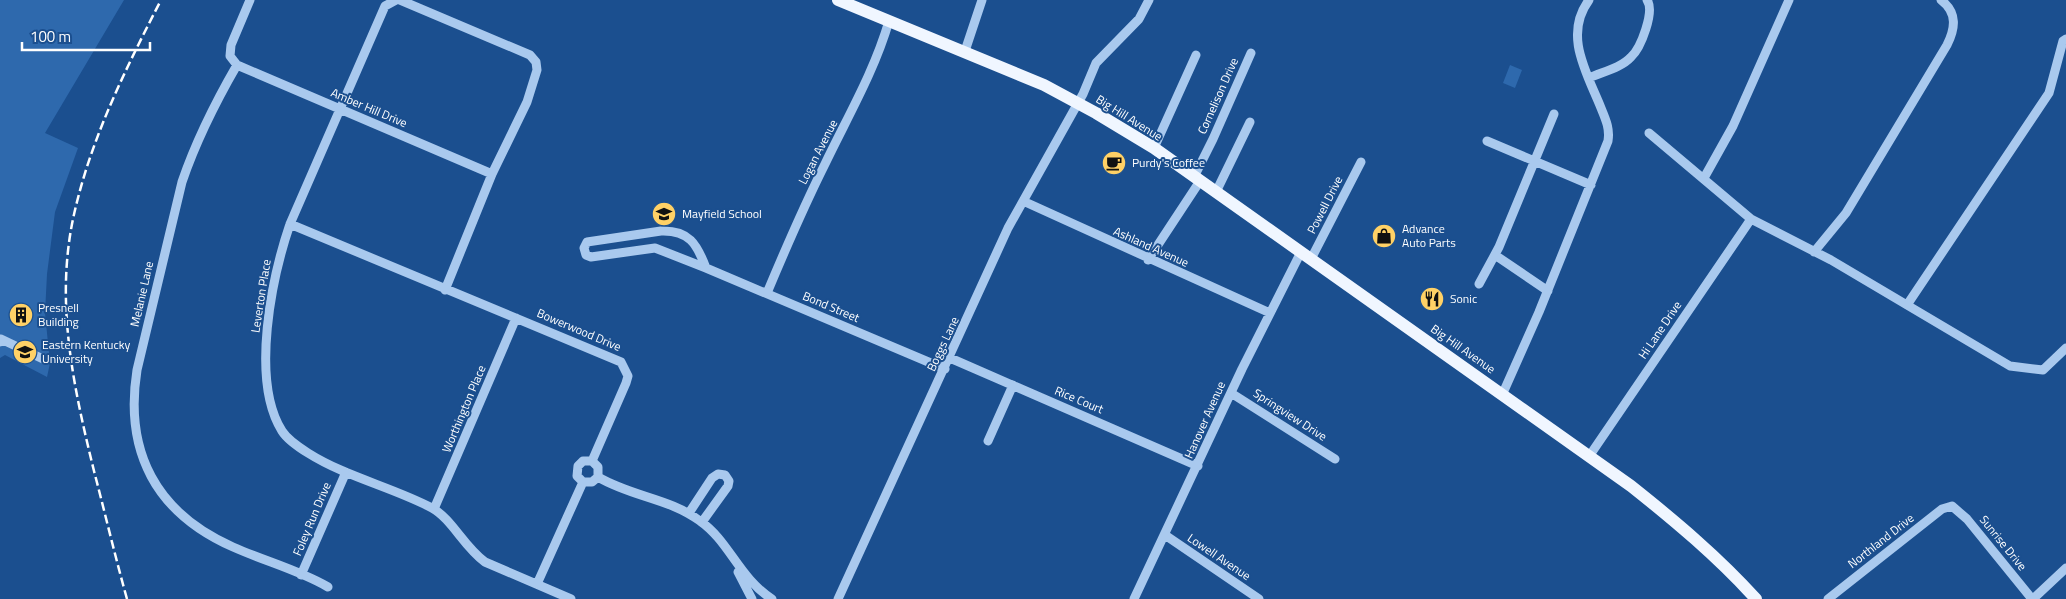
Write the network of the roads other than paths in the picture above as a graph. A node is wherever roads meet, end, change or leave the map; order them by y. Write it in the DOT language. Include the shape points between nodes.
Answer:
graph roads {
  1 [pos="250,0"];
  2 [pos="396,0"];
  3 [pos="400,0"];
  4 [pos="838,0"];
  5 [pos="982,0"];
  6 [pos="1149,0"];
  7 [pos="1589,0"];
  8 [pos="1647,0"];
  9 [pos="1789,0"];
  10 [pos="1941,0"];
  11 [pos="890,21"];
  12 [pos="2066,39"];
  13 [pos="965,51"];
  14 [pos="1251,53"];
  15 [pos="1196,55"];
  16 [pos="237,65"];
  17 [pos="1589,78"];
  18 [pos="1077,102"];
  19 [pos="341,110"];
  20 [pos="1554,114"];
  21 [pos="1250,122"];
  22 [pos="1649,133"];
  23 [pos="1486,141"];
  24 [pos="1154,148"];
  25 [pos="1535,161"];
  26 [pos="1361,162"];
  27 [pos="492,174"];
  28 [pos="1704,178"];
  29 [pos="1197,179"];
  30 [pos="1591,185"];
  31 [pos="1216,192"];
  32 [pos="1023,202"];
  33 [pos="1751,219"];
  34 [pos="290,224"];
  35 [pos="1814,252"];
  36 [pos="1495,255"];
  37 [pos="1306,256"];
  38 [pos="1148,260"];
  39 [pos="706,268"];
  40 [pos="1479,284"];
  41 [pos="445,290"];
  42 [pos="1548,292"];
  43 [pos="767,293"];
  44 [pos="1908,305"];
  45 [pos="1270,313"];
  46 [pos="516,318"];
  47 [pos="0,342"];
  48 [pos="2066,348"];
  49 [pos="950,358"];
  50 [pos="43,359"];
  51 [pos="944,369"];
  52 [pos="1013,385"];
  53 [pos="1231,393"];
  54 [pos="1503,393"];
  55 [pos="988,441"];
  56 [pos="1590,455"];
  57 [pos="1335,459"];
  58 [pos="592,462"];
  59 [pos="1198,466"];
  60 [pos="346,472"];
  61 [pos="598,477"];
  62 [pos="583,482"];
  63 [pos="1952,506"];
  64 [pos="434,509"];
  65 [pos="689,513"];
  66 [pos="702,522"];
  67 [pos="1165,535"];
  68 [pos="736,564"];
  69 [pos="2066,568"];
  70 [pos="301,575"];
  71 [pos="536,584"];
  72 [pos="328,587"];
  73 [pos="571,599"];
  74 [pos="752,599"];
  75 [pos="772,599"];
  76 [pos="838,599"];
  77 [pos="1134,599"];
  78 [pos="1259,599"];
  79 [pos="1756,599"];
  80 [pos="1828,599"];
  81 [pos="2032,599"];
  1 -- 16 [label="street" via="231,46 230,56"];
  2 -- 19 [label="street, Leverton Place" via="385,6"];
  3 -- 27 [label="street" via="530,55 536,62 537,70 527,102"];
  4 -- 11 [label="main road, Big Hill Avenue"];
  5 -- 13 [label="street"];
  6 -- 18 [label="street, Boggs Lane" via="1139,19 1100,58"];
  7 -- 17 [label="street, Big Hill Avenue" via="1578,23 1576,42"];
  8 -- 17 [label="street" via="1650,15 1631,58"];
  9 -- 28 [label="street" via="1733,126"];
  10 -- 35 [label="street" via="1952,15 1954,30 1947,45 1846,213"];
  11 -- 13 [label="main road, Big Hill Avenue"];
  11 -- 43 [label="street, Logan Avenue" via="874,65"];
  12 -- 44 [label="street" via="2048,93"];
  13 -- 18 [label="main road, Big Hill Avenue"];
  14 -- 29 [label="street, Cornelison Drive"];
  15 -- 24 [label="street"];
  16 -- 19 [label="street, Amber Hill Drive"];
  16 -- 70 [label="street, Melanie Lane" via="191,155 182,182 137,370 133,416 146,466 179,514 198,529 232,547"];
  17 -- 30 [label="street, Big Hill Avenue" via="1609,133"];
  18 -- 24 [label="main road, Big Hill Avenue"];
  18 -- 32 [label="street, Boggs Lane"];
  19 -- 27 [label="street, Amber Hill Drive"];
  19 -- 34 [label="street, Leverton Place"];
  20 -- 25 [label="street"];
  21 -- 31 [label="street"];
  22 -- 28 [label="street"];
  23 -- 25 [label="street"];
  24 -- 29 [label="main road, Big Hill Avenue"];
  25 -- 30 [label="street"];
  25 -- 36 [label="street"];
  26 -- 37 [label="street, Powell Drive"];
  27 -- 41 [label="street"];
  28 -- 33 [label="street"];
  29 -- 31 [label="main road, Big Hill Avenue"];
  29 -- 38 [label="street, Cornelison Drive"];
  30 -- 42 [label="street, Big Hill Avenue"];
  31 -- 37 [label="main road, Big Hill Avenue"];
  32 -- 38 [label="street, Ashland Avenue"];
  32 -- 49 [label="street, Boggs Lane"];
  33 -- 35 [label="street"];
  33 -- 56 [label="street, Hi Lane Drive"];
  34 -- 41 [label="street, Bowerwood Drive"];
  34 -- 60 [label="street, Leverton Place" via="270,302 266,346 273,413 283,433 306,452"];
  35 -- 44 [label="street"];
  36 -- 40 [label="street"];
  36 -- 42 [label="street"];
  37 -- 45 [label="street, Hanover Avenue"];
  37 -- 54 [label="main road, Big Hill Avenue"];
  38 -- 45 [label="street, Ashland Avenue"];
  39 -- 39 [label="street, Bond Street" via="694,242 674,231 587,242 584,248 586,256 591,257 656,248"];
  39 -- 43 [label="street, Bond Street"];
  41 -- 46 [label="street, Bowerwood Drive"];
  42 -- 54 [label="street, Big Hill Avenue"];
  43 -- 51 [label="street, Bond Street"];
  44 -- 48 [label="street" via="2010,366 2043,370"];
  45 -- 53 [label="street, Hanover Avenue"];
  46 -- 58 [label="street, Bowerwood Drive" via="609,355 621,362 625,369 626,383"];
  46 -- 64 [label="street, Worthington Place"];
  47 -- 50 [label="street" via="1,339"];
  49 -- 51 [label="street, Boggs Lane"];
  49 -- 52 [label="street, Rice Court"];
  51 -- 76 [label="street, Boggs Lane"];
  52 -- 55 [label="street"];
  52 -- 59 [label="street, Rice Court"];
  53 -- 57 [label="street, Springview Drive"];
  53 -- 59 [label="street, Hanover Avenue"];
  54 -- 56 [label="main road, Big Hill Avenue"];
  56 -- 79 [label="main road, Big Hill Avenue" via="1682,526"];
  58 -- 61 [label="street" via="598,466"];
  58 -- 62 [label="street" via="583,461 578,466 577,476"];
  59 -- 67 [label="street, Hanover Avenue"];
  60 -- 64 [label="street, Leverton Place"];
  60 -- 70 [label="street, Foley Run Drive"];
  61 -- 62 [label="street" via="592,482"];
  61 -- 65 [label="street" via="619,489 672,504"];
  62 -- 71 [label="street"];
  63 -- 80 [label="street, Northland Drive" via="1942,509"];
  63 -- 81 [label="street, Sunrise Drive" via="1967,519"];
  64 -- 71 [label="street, Leverton Place" via="472,553"];
  65 -- 66 [label="street"];
  65 -- 66 [label="street" via="712,478 718,474 725,475 728,486"];
  66 -- 68 [label="street"];
  67 -- 77 [label="street, Hanover Avenue"];
  67 -- 78 [label="street, Lowell Avenue"];
  68 -- 74 [label="street"];
  68 -- 75 [label="street"];
  69 -- 81 [label="street"];
  70 -- 72 [label="street, Melanie Lane"];
  71 -- 73 [label="street, Leverton Place"];
}
